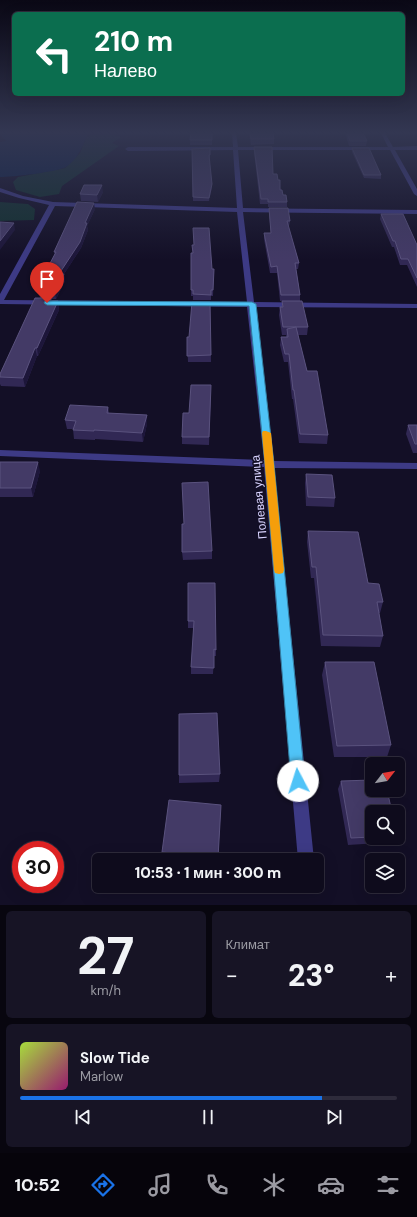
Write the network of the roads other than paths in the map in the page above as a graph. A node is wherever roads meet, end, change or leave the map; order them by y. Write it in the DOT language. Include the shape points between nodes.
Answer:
graph roads {
  1 [pos="238,175"];
  2 [pos="406,175"];
  3 [pos="0,190"];
  4 [pos="417,194"];
  5 [pos="52,204"];
  6 [pos="240,210"];
  7 [pos="417,212"];
  8 [pos="0,302"];
  9 [pos="252,304"];
  10 [pos="417,306"];
  11 [pos="0,453"];
  12 [pos="270,464"];
  13 [pos="417,466"];
  14 [pos="305,853"];
  1 -- 6 [label="street, Полевая улица"];
  2 -- 4 [label="street"];
  3 -- 5 [label="street"];
  5 -- 6 [label="street"];
  5 -- 8 [label="street"];
  6 -- 7 [label="street"];
  6 -- 9 [label="street, Полевая улица"];
  8 -- 9 [label="street"];
  9 -- 10 [label="street"];
  9 -- 12 [label="street, Полевая улица"];
  11 -- 12 [label="street"];
  12 -- 13 [label="street"];
  12 -- 14 [label="street, Полевая улица"];
}
